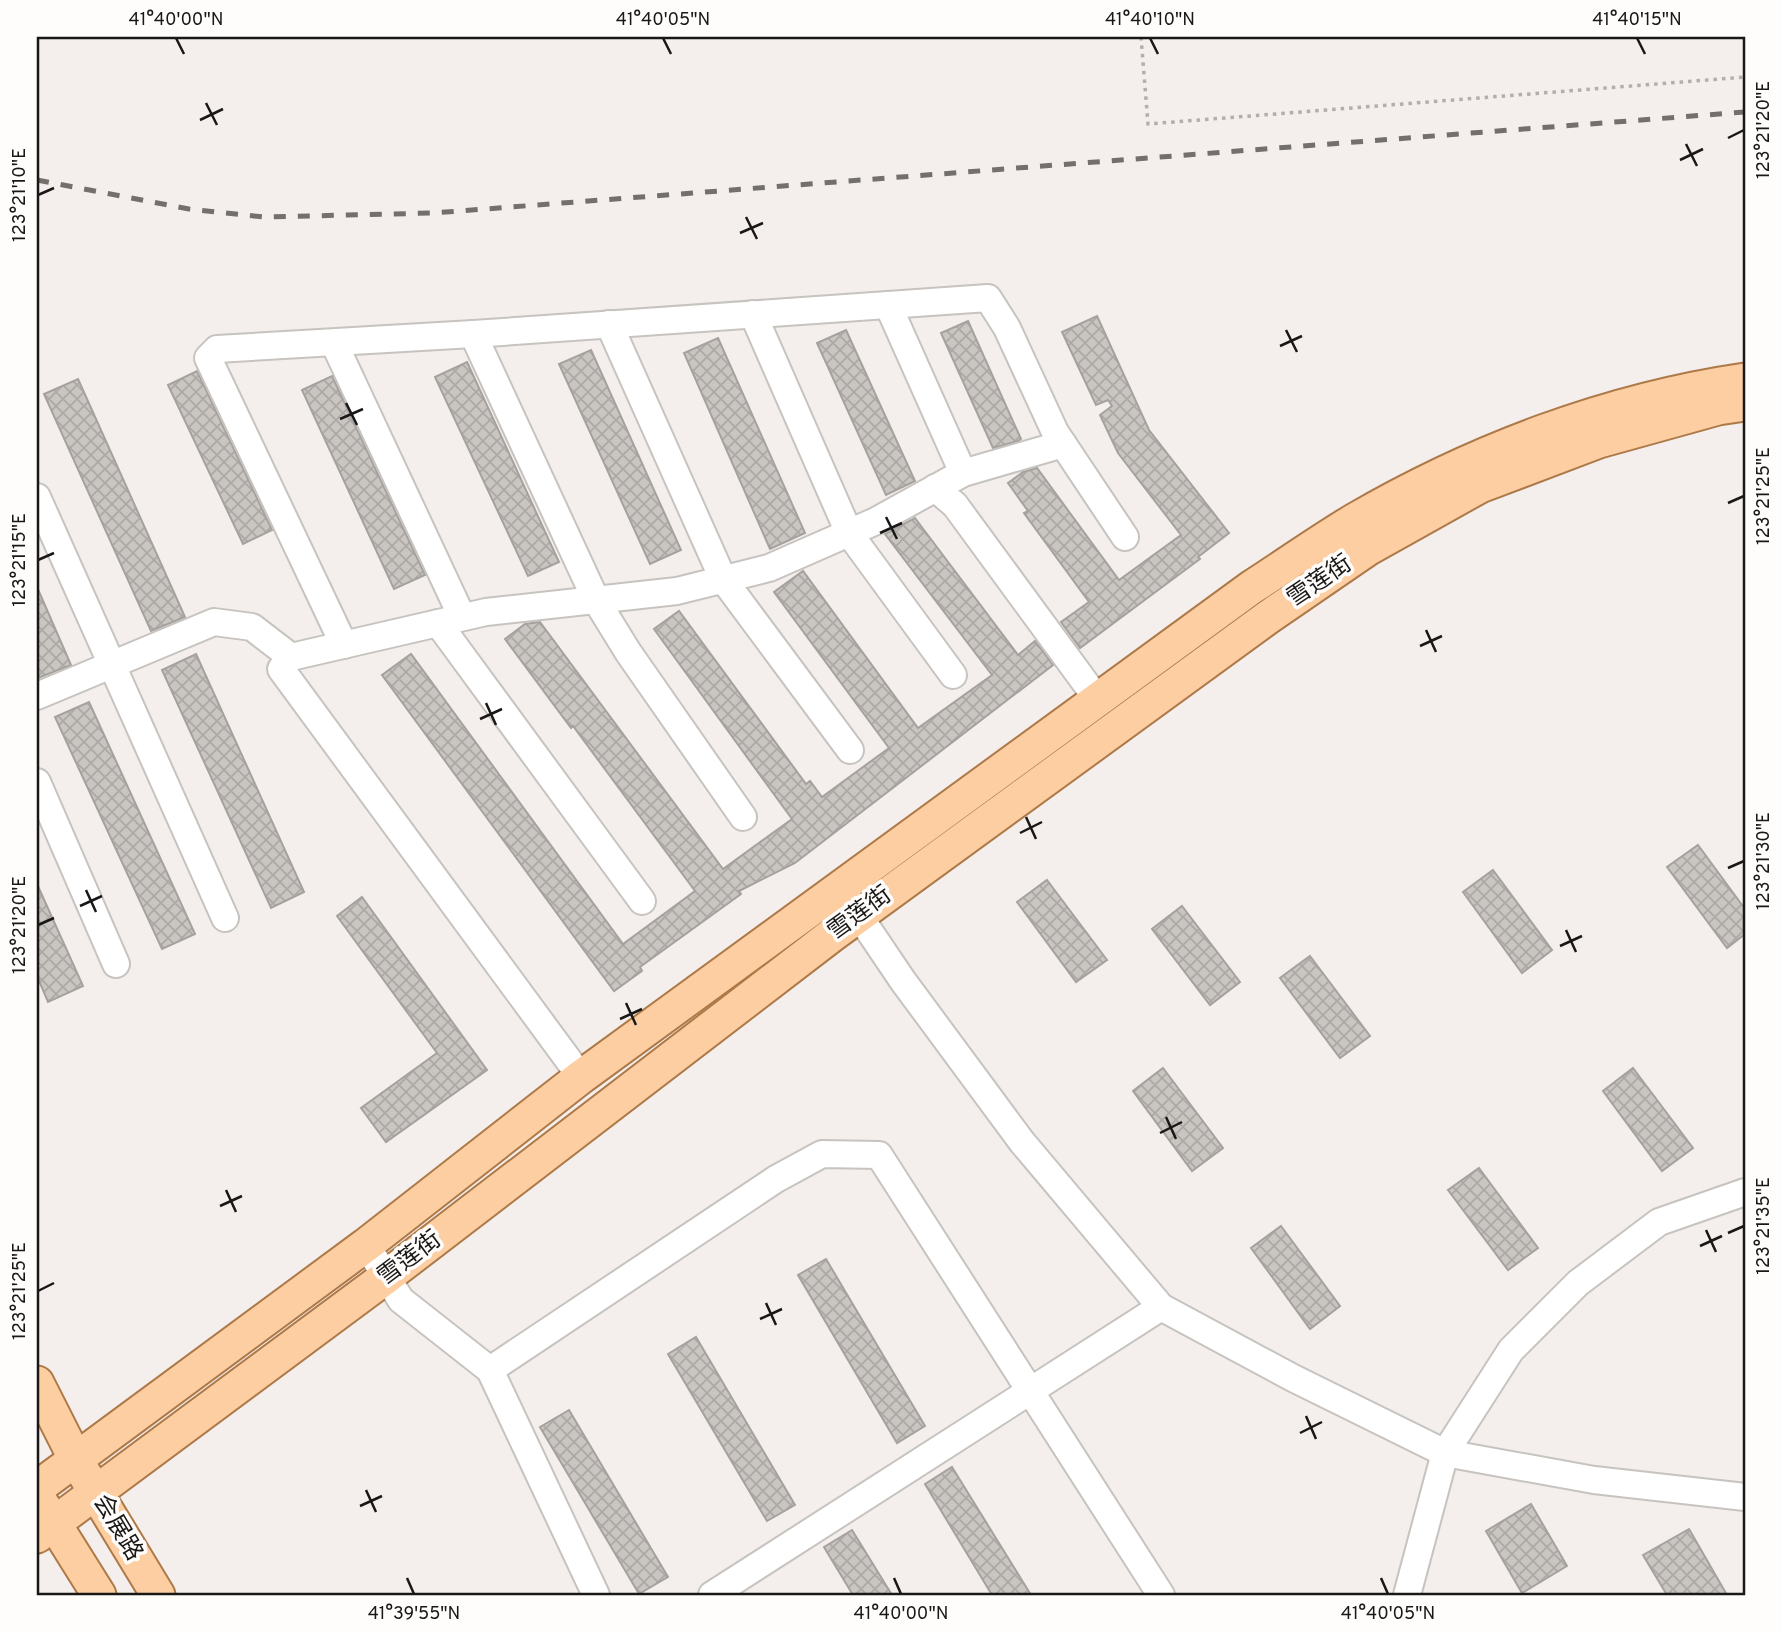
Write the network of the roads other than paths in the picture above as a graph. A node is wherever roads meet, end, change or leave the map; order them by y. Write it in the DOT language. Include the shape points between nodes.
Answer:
graph roads {
  1 [pos="888,304"];
  2 [pos="752,314"];
  3 [pos="609,324"];
  4 [pos="473,334"];
  5 [pos="334,343"];
  6 [pos="1745,380"];
  7 [pos="1745,404"];
  8 [pos="1063,444"];
  9 [pos="963,473"];
  10 [pos="935,488"];
  11 [pos="37,497"];
  12 [pos="849,533"];
  13 [pos="1125,537"];
  14 [pos="723,579"];
  15 [pos="596,600"];
  16 [pos="450,620"];
  17 [pos="344,645"];
  18 [pos="291,657"];
  19 [pos="111,666"];
  20 [pos="953,675"];
  21 [pos="37,696"];
  22 [pos="1098,700"];
  23 [pos="850,750"];
  24 [pos="37,782"];
  25 [pos="743,817"];
  26 [pos="840,887"];
  27 [pos="642,901"];
  28 [pos="859,915"];
  29 [pos="225,918"];
  30 [pos="116,964"];
  31 [pos="581,1077"];
  32 [pos="1745,1192"];
  33 [pos="366,1245"];
  34 [pos="386,1277"];
  35 [pos="1161,1307"];
  36 [pos="490,1370"];
  37 [pos="37,1383"];
  38 [pos="1028,1391"];
  39 [pos="1445,1453"];
  40 [pos="76,1460"];
  41 [pos="37,1488"];
  42 [pos="96,1493"];
  43 [pos="1745,1497"];
  44 [pos="43,1518"];
  45 [pos="99,1595"];
  46 [pos="158,1595"];
  47 [pos="596,1595"];
  48 [pos="712,1595"];
  49 [pos="1161,1595"];
  50 [pos="1407,1595"];
  1 -- 2 [label="street"];
  1 -- 8 [label="street" via="988,298"];
  1 -- 9 [label="street"];
  2 -- 3 [label="street"];
  2 -- 12 [label="street"];
  3 -- 4 [label="street"];
  3 -- 14 [label="street"];
  4 -- 5 [label="street"];
  4 -- 15 [label="street"];
  5 -- 16 [label="street"];
  5 -- 17 [label="street" via="217,349 208,358"];
  6 -- 22 [label="main road, 雪莲街" via="1591,415 1473,459 1354,521 1252,587"];
  7 -- 28 [label="main road, 雪莲街" via="1599,441 1480,486 1369,548"];
  8 -- 9 [label="street"];
  8 -- 13 [label="street"];
  9 -- 10 [label="street"];
  10 -- 12 [label="street"];
  10 -- 22 [label="street" via="954,505"];
  11 -- 19 [label="street"];
  12 -- 14 [label="street" via="768,568"];
  12 -- 20 [label="street"];
  14 -- 15 [label="street" via="677,592"];
  14 -- 23 [label="street"];
  15 -- 16 [label="street"];
  15 -- 25 [label="street"];
  16 -- 17 [label="street"];
  16 -- 27 [label="street"];
  17 -- 18 [label="street"];
  18 -- 19 [label="street" via="252,627 214,622"];
  18 -- 31 [label="street" via="281,669"];
  19 -- 21 [label="street"];
  19 -- 29 [label="street"];
  22 -- 26 [label="main road, 雪莲街"];
  24 -- 30 [label="street"];
  26 -- 28 [label="street"];
  26 -- 31 [label="main road, 雪莲街"];
  28 -- 34 [label="main road, 雪莲街"];
  28 -- 35 [label="street" via="1022,1142"];
  31 -- 33 [label="main road, 雪莲街"];
  32 -- 39 [label="street" via="1659,1222 1578,1283 1511,1350"];
  33 -- 34 [label="street"];
  33 -- 40 [label="main road, 雪莲街"];
  34 -- 36 [label="street" via="401,1300"];
  34 -- 42 [label="main road, 雪莲街"];
  35 -- 38 [label="street"];
  35 -- 39 [label="street"];
  36 -- 38 [label="street" via="776,1179 822,1154 879,1155"];
  36 -- 47 [label="street"];
  37 -- 40 [label="main road, 会展路"];
  38 -- 48 [label="street"];
  38 -- 49 [label="street"];
  39 -- 43 [label="street" via="1594,1480"];
  39 -- 50 [label="street"];
  40 -- 41 [label="main road, 雪莲街"];
  40 -- 42 [label="main road, 会展路"];
  42 -- 44 [label="main road, 雪莲街"];
  42 -- 46 [label="main road, 会展路"];
  44 -- 45 [label="main road, 会展路"];
}
